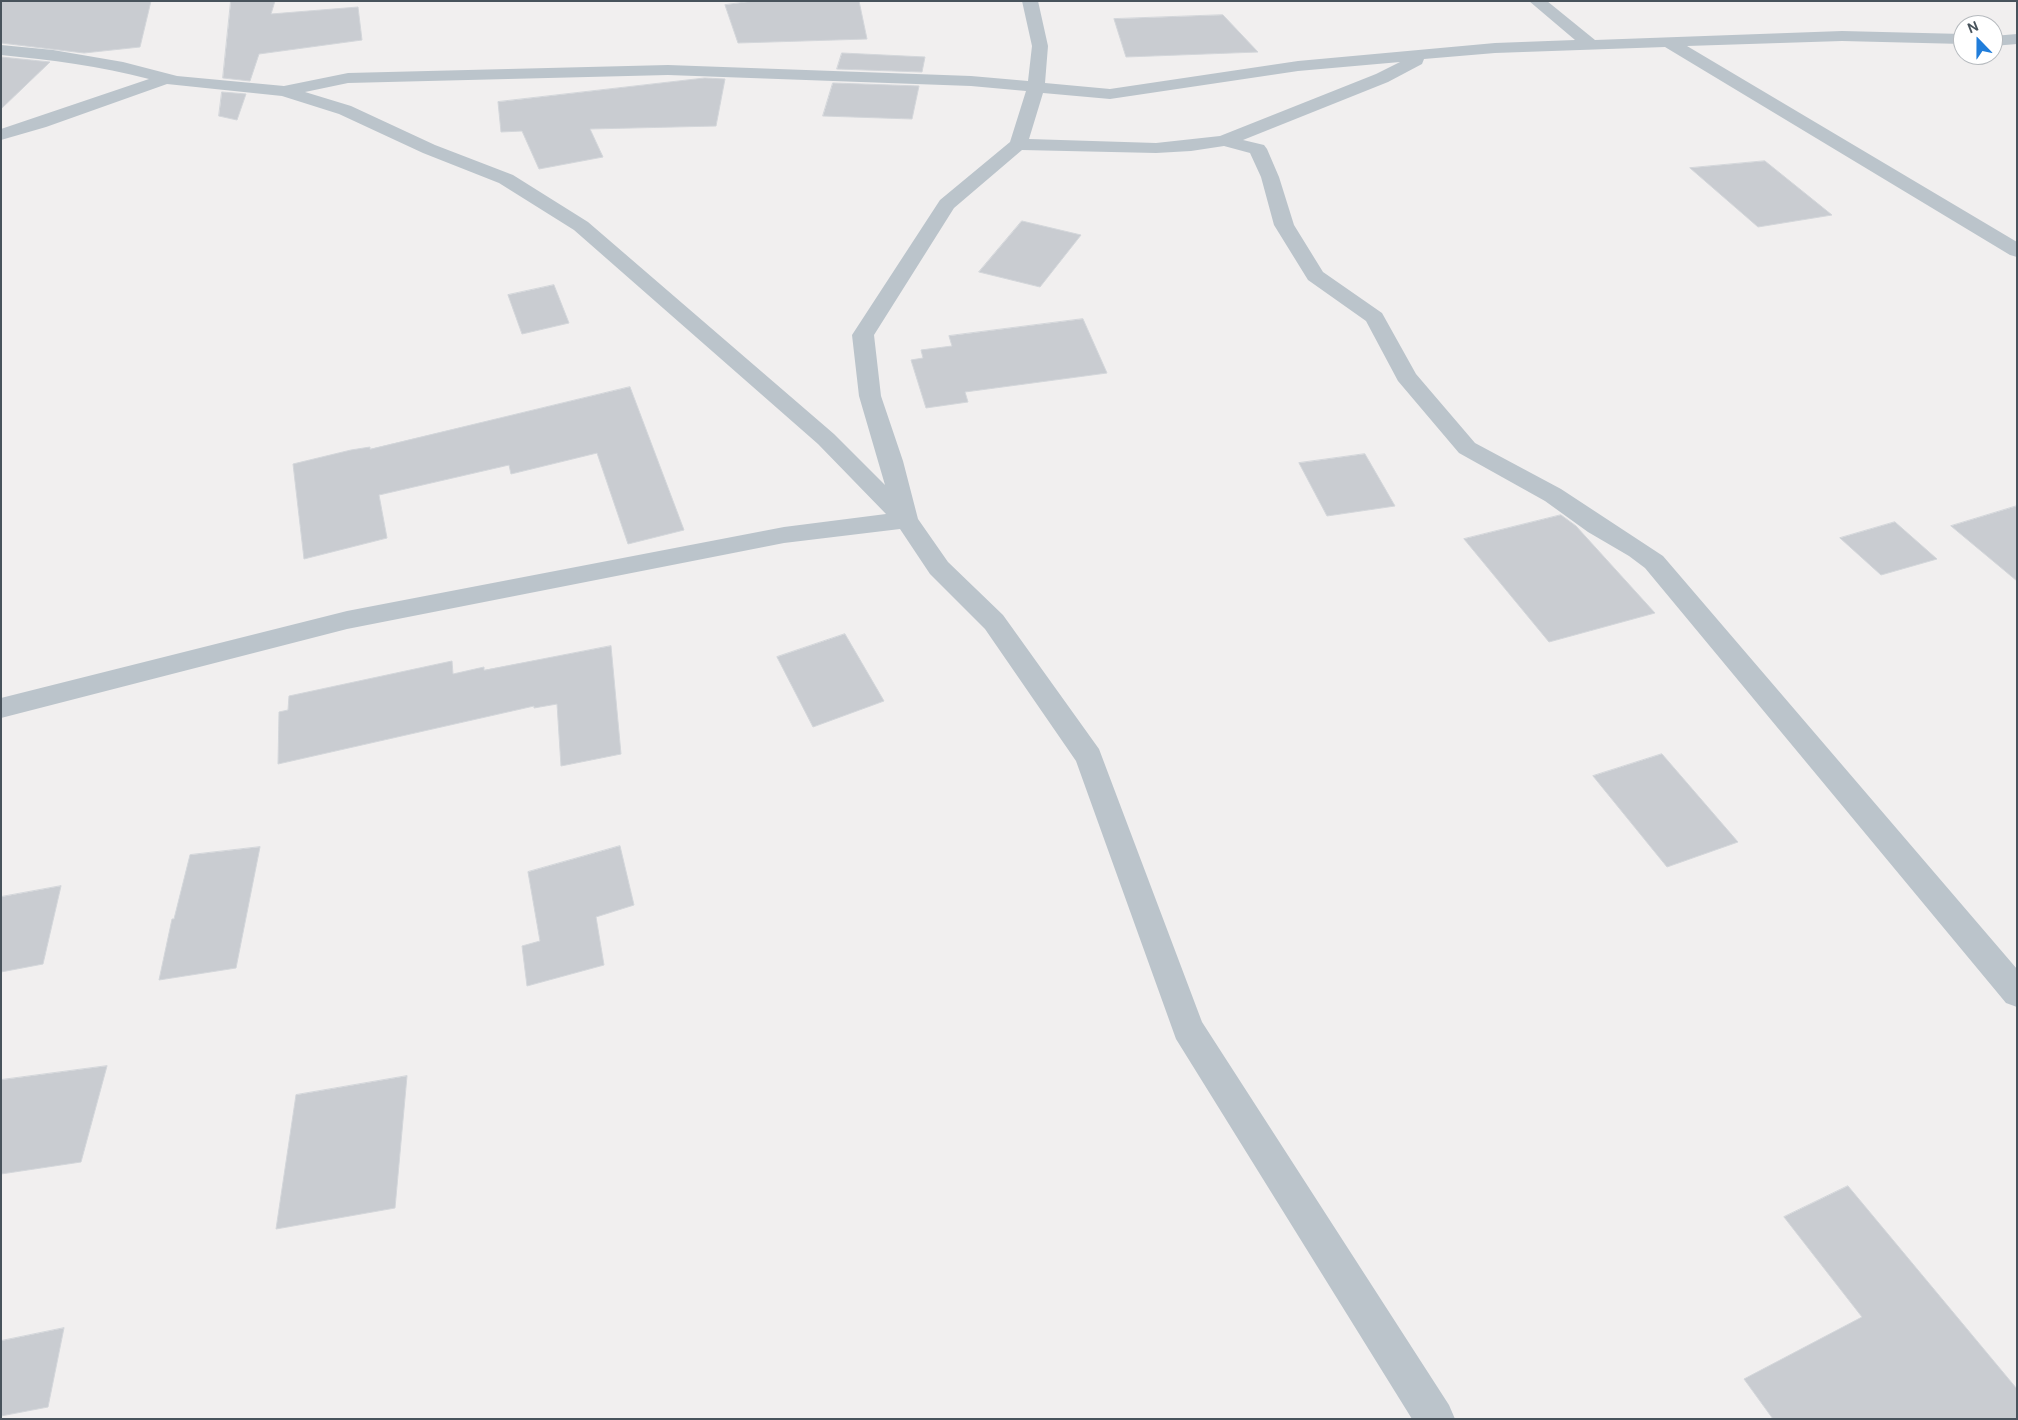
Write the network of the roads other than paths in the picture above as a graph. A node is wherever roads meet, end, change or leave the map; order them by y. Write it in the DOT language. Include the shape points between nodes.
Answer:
graph roads {
  1 [pos="1030,1"];
  2 [pos="1537,1"];
  3 [pos="1953,39"];
  4 [pos="2017,39"];
  5 [pos="2003,40"];
  6 [pos="1668,41"];
  7 [pos="1590,44"];
  8 [pos="1,50"];
  9 [pos="1428,54"];
  10 [pos="168,78"];
  11 [pos="1036,88"];
  12 [pos="284,91"];
  13 [pos="1,135"];
  14 [pos="1224,140"];
  15 [pos="1018,144"];
  16 [pos="2017,251"];
  17 [pos="906,520"];
  18 [pos="1,708"];
  19 [pos="2017,993"];
  20 [pos="1435,1419"];
  1 -- 11 [label="street" via="1040,46"];
  2 -- 7 [label="street"];
  3 -- 6 [label="street" via="1842,36"];
  4 -- 5 [label="street"];
  6 -- 7 [label="street"];
  6 -- 16 [label="street"];
  7 -- 9 [label="street"];
  8 -- 10 [label="street" via="53,55"];
  9 -- 11 [label="street" via="1298,66 1110,94"];
  9 -- 14 [label="street" via="1382,78"];
  10 -- 12 [label="street" via="176,82"];
  10 -- 13 [label="street"];
  11 -- 12 [label="street" via="971,81 668,70 348,78"];
  11 -- 15 [label="street"];
  12 -- 17 [label="street" via="345,110 429,149 506,179 581,226 826,439"];
  14 -- 15 [label="street" via="1156,148"];
  14 -- 19 [label="street" via="1258,149 1284,225 1315,276 1375,316 1406,376 1467,448 1553,495 1654,562"];
  15 -- 17 [label="street" via="947,204 863,335 870,396"];
  17 -- 18 [label="street" via="784,536 347,620"];
  17 -- 20 [label="street" via="939,568 994,622 1089,756 1188,1029"];
}
